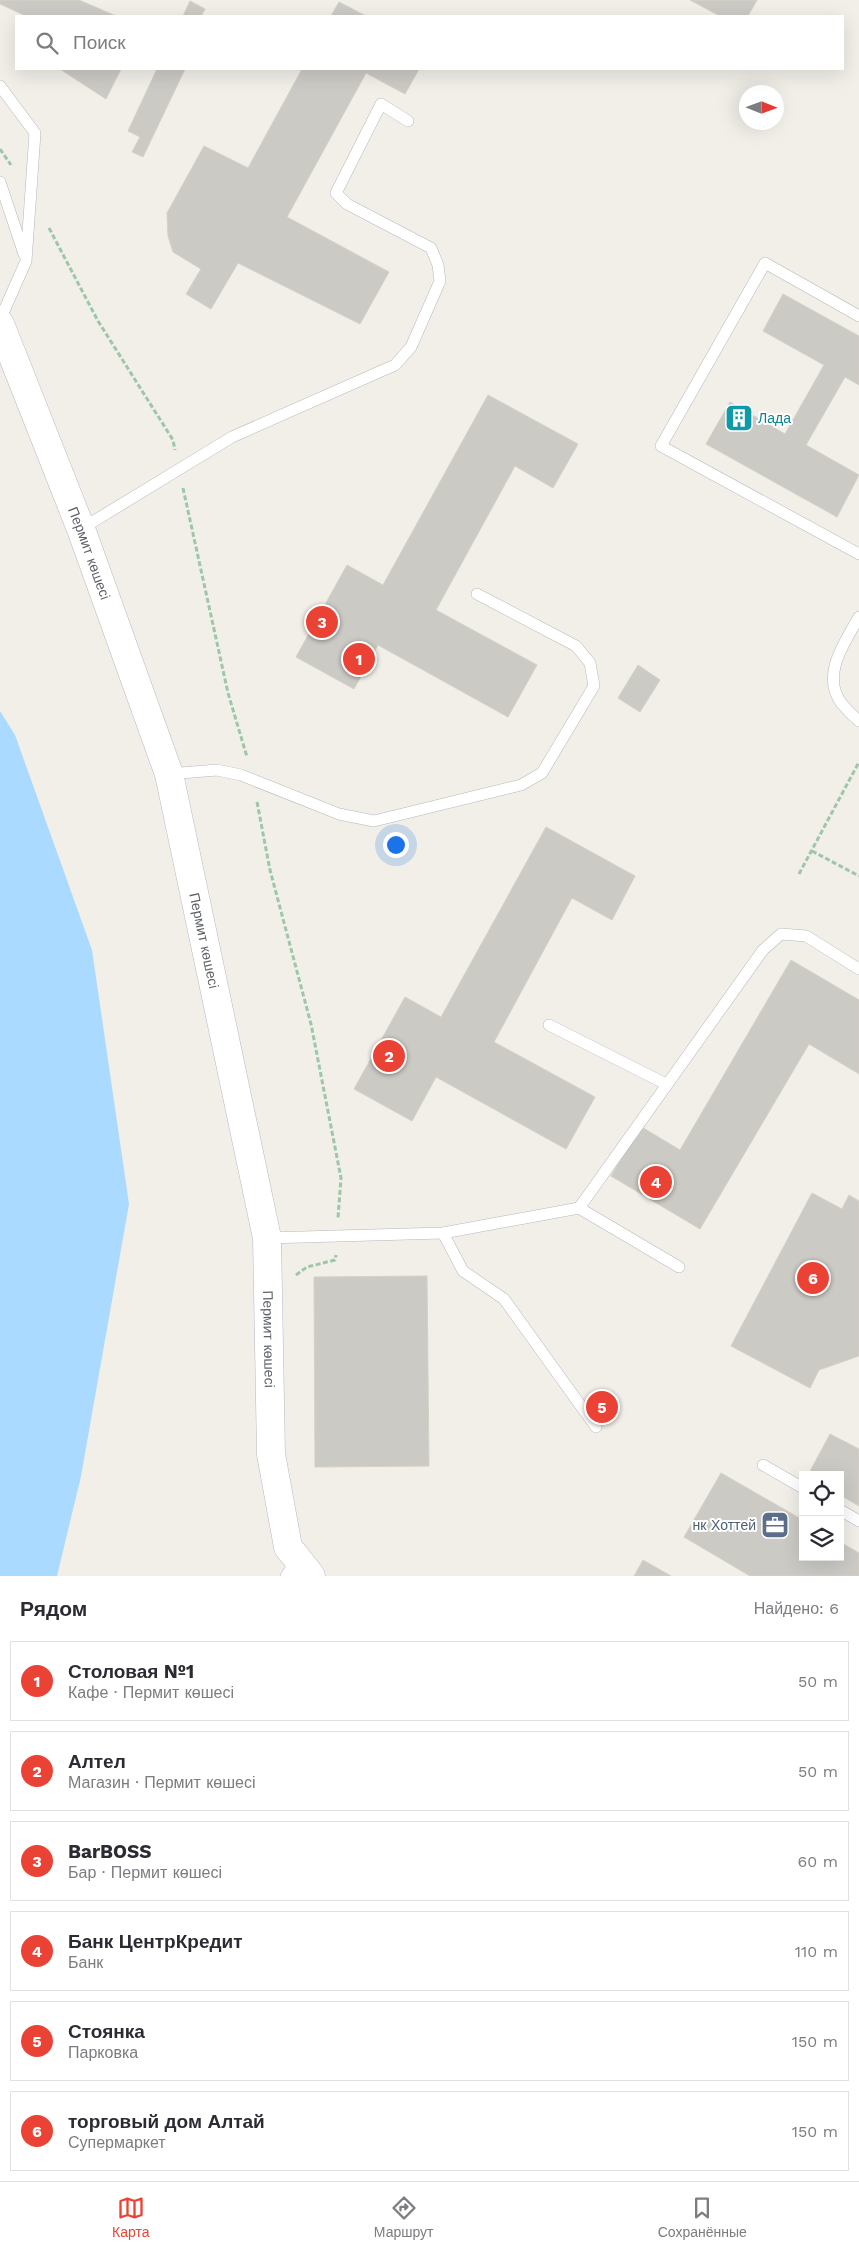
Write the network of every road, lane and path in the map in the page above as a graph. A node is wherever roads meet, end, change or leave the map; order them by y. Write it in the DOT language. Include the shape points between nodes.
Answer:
graph roads {
  1 [pos="0,86"];
  2 [pos="408,121"];
  3 [pos="0,149"];
  4 [pos="0,182"];
  5 [pos="31,193"];
  6 [pos="26,261"];
  7 [pos="859,316"];
  8 [pos="0,322"];
  9 [pos="179,469"];
  10 [pos="81,529"];
  11 [pos="859,554"];
  12 [pos="477,594"];
  13 [pos="859,616"];
  14 [pos="859,721"];
  15 [pos="859,762"];
  16 [pos="169,774"];
  17 [pos="253,780"];
  18 [pos="812,850"];
  19 [pos="800,874"];
  20 [pos="859,876"];
  21 [pos="859,969"];
  22 [pos="549,1025"];
  23 [pos="666,1084"];
  24 [pos="579,1208"];
  25 [pos="443,1234"];
  26 [pos="338,1236"];
  27 [pos="267,1238"];
  28 [pos="679,1267"];
  29 [pos="289,1280"];
  30 [pos="596,1427"];
  31 [pos="763,1465"];
  32 [pos="799,1486"];
  33 [pos="844,1512"];
  34 [pos="859,1521"];
  35 [pos="298,1570"];
  1 -- 5 [label="lane" via="36,133"];
  2 -- 9 [label="lane" via="381,104 336,193 347,204 431,248 440,281 411,347 395,365 232,437"];
  3 -- 5 [label="path"];
  4 -- 6 [label="lane"];
  5 -- 6 [label="lane"];
  5 -- 9 [label="path" via="98,321 173,440"];
  6 -- 8 [label="lane"];
  7 -- 11 [label="lane" via="766,263 661,446"];
  8 -- 10 [label="main road, Пермит көшесі"];
  9 -- 10 [label="lane"];
  9 -- 17 [label="path" via="228,693"];
  10 -- 16 [label="main road, Пермит көшесі"];
  12 -- 17 [label="lane" via="576,646 590,663 594,686 542,773 521,785 374,820 340,814"];
  13 -- 14 [label="lane" via="836,659 833,683 841,703"];
  15 -- 18 [label="path"];
  16 -- 17 [label="lane" via="217,770"];
  16 -- 27 [label="main road, Пермит көшесі"];
  17 -- 26 [label="path" via="270,870 311,1024 341,1178"];
  18 -- 19 [label="path"];
  18 -- 20 [label="path"];
  21 -- 23 [label="lane" via="806,936 781,934 762,950"];
  22 -- 23 [label="lane"];
  23 -- 24 [label="lane"];
  24 -- 25 [label="lane"];
  24 -- 28 [label="lane"];
  25 -- 26 [label="lane"];
  25 -- 30 [label="lane" via="463,1271 504,1299"];
  26 -- 27 [label="lane"];
  26 -- 29 [label="path" via="335,1260 307,1267"];
  27 -- 35 [label="main road, Пермит көшесі" via="271,1454 288,1547"];
  31 -- 32 [label="lane"];
  33 -- 34 [label="lane"];
}
